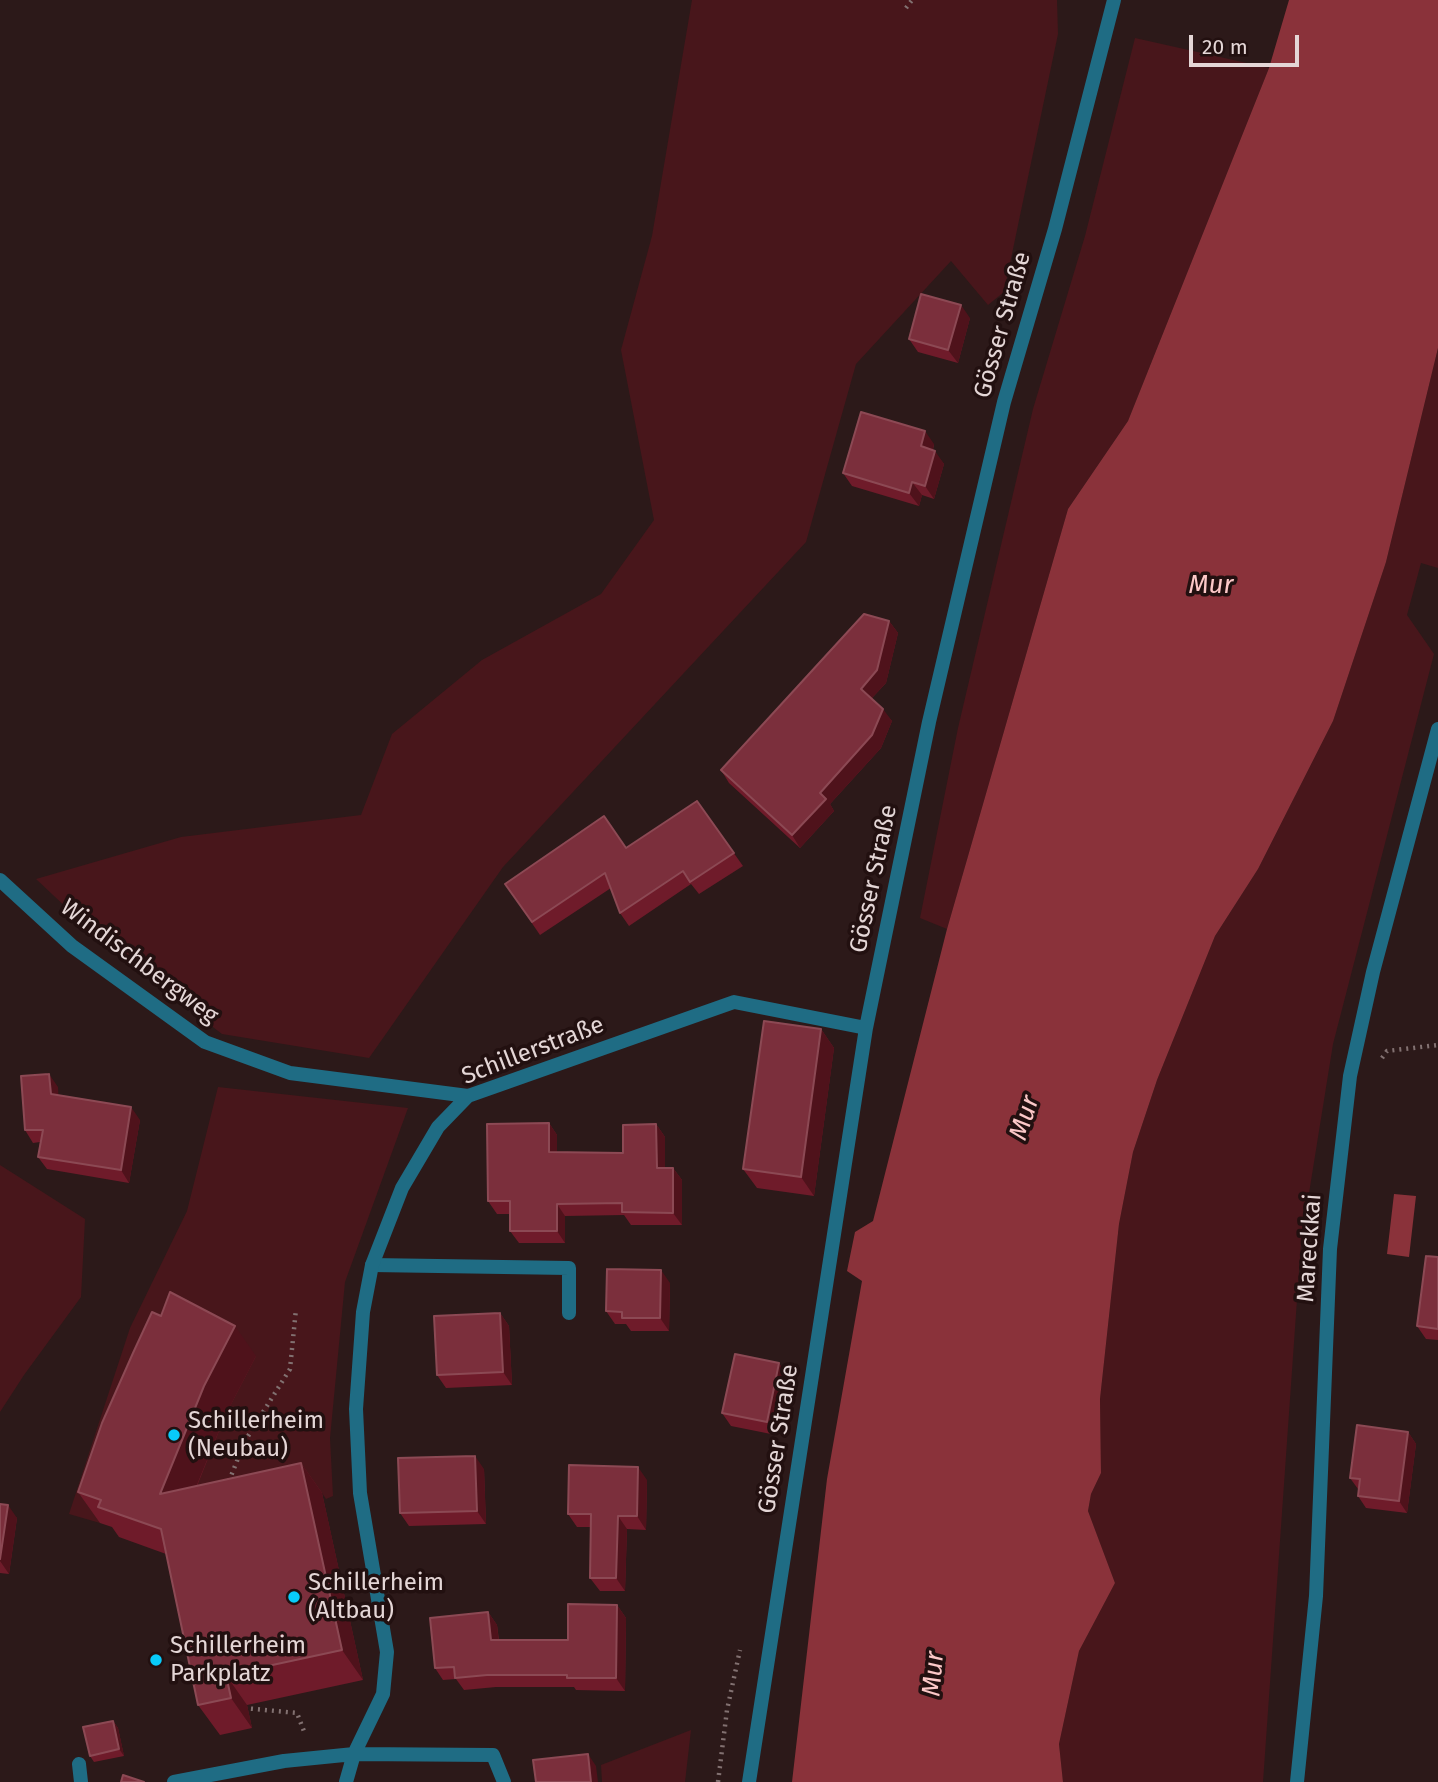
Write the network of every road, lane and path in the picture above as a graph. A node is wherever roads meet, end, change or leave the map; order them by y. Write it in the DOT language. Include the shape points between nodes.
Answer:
graph roads {
  1 [pos="912,0"];
  2 [pos="1114,0"];
  3 [pos="906,8"];
  4 [pos="1438,729"];
  5 [pos="0,880"];
  6 [pos="866,1028"];
  7 [pos="1438,1045"];
  8 [pos="1376,1067"];
  9 [pos="468,1096"];
  10 [pos="372,1265"];
  11 [pos="296,1309"];
  12 [pos="569,1313"];
  13 [pos="226,1489"];
  14 [pos="243,1708"];
  15 [pos="354,1754"];
  16 [pos="314,1758"];
  17 [pos="79,1764"];
  18 [pos="81,1782"];
  19 [pos="174,1782"];
  20 [pos="346,1782"];
  21 [pos="504,1782"];
  22 [pos="749,1782"];
  23 [pos="1297,1782"];
  1 -- 3 [label="path"];
  2 -- 6 [label="street, Gösser Straße" via="1055,229 1004,402 929,722"];
  4 -- 23 [label="street, Mareckkai" via="1350,1076 1330,1249 1316,1596"];
  5 -- 9 [label="street, Windischbergweg" via="72,946 205,1042 290,1073"];
  6 -- 9 [label="street, Schillerstraße" via="734,1002"];
  6 -- 22 [label="street, Gösser Straße"];
  7 -- 8 [label="path" via="1387,1051"];
  9 -- 10 [label="street, Schillerstraße" via="438,1128 402,1188"];
  10 -- 12 [label="street" via="569,1268"];
  10 -- 15 [label="street, Schillerstraße" via="363,1312 356,1409 360,1493 387,1652 383,1694"];
  11 -- 13 [label="path" via="290,1369 245,1441"];
  14 -- 16 [label="path" via="297,1713"];
  15 -- 16 [label="street"];
  15 -- 20 [label="street, Schillerstraße"];
  15 -- 21 [label="street" via="493,1755"];
  16 -- 19 [label="street"];
  17 -- 18 [label="street"];
}
